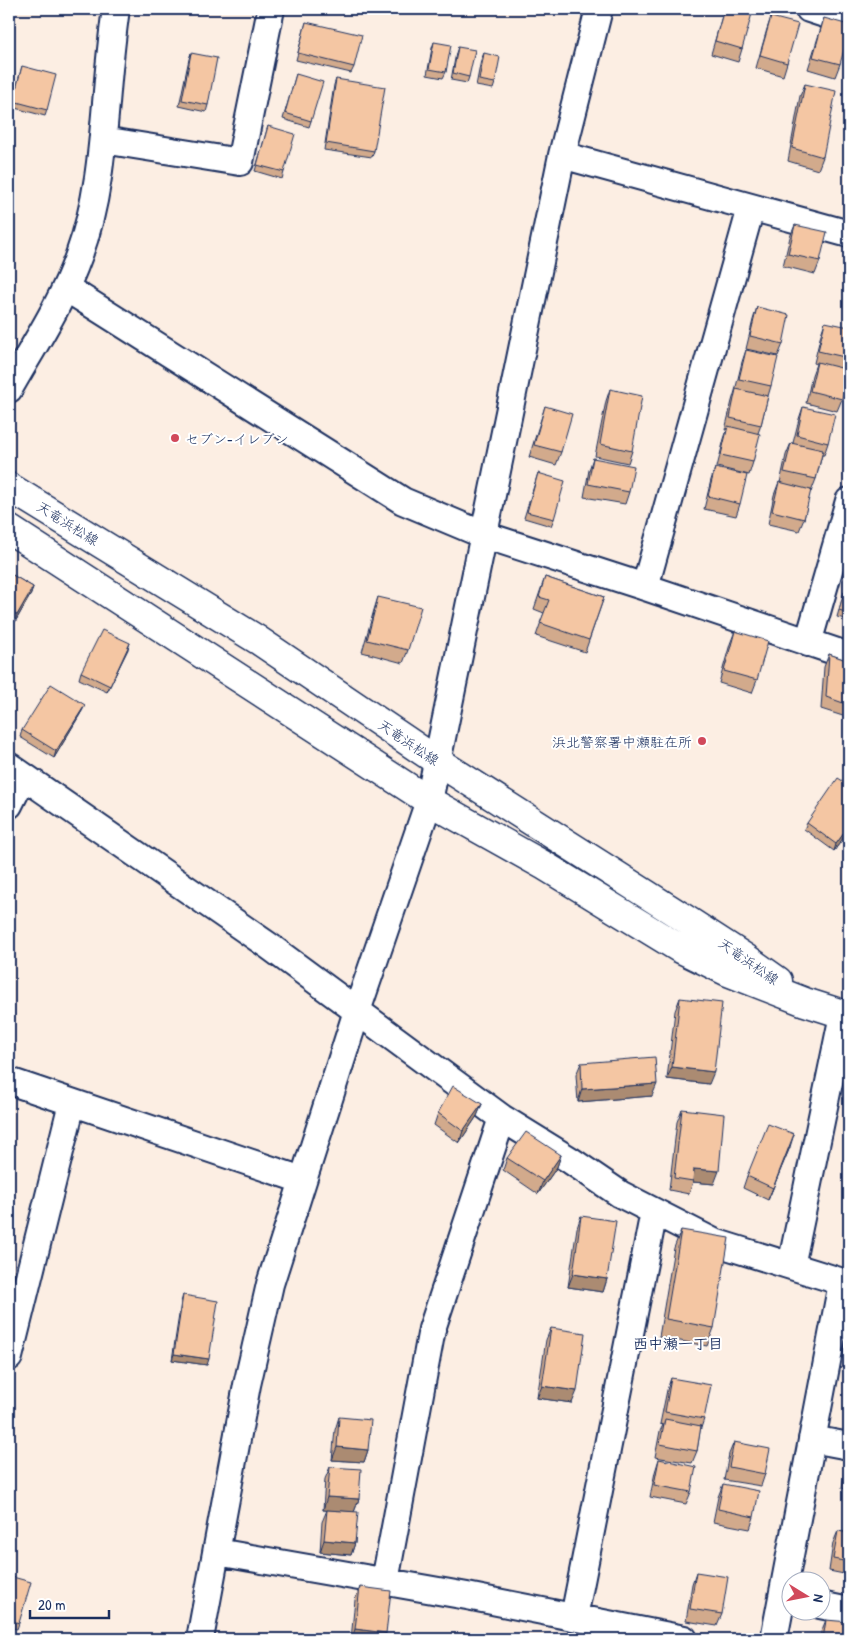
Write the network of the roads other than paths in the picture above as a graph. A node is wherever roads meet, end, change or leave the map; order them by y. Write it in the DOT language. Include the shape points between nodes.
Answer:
graph roads {
  1 [pos="116,9"];
  2 [pos="271,9"];
  3 [pos="599,9"];
  4 [pos="809,9"];
  5 [pos="849,22"];
  6 [pos="104,140"];
  7 [pos="562,155"];
  8 [pos="751,208"];
  9 [pos="849,234"];
  10 [pos="66,288"];
  11 [pos="9,389"];
  12 [pos="9,487"];
  13 [pos="849,501"];
  14 [pos="9,529"];
  15 [pos="484,535"];
  16 [pos="644,587"];
  17 [pos="808,643"];
  18 [pos="849,656"];
  19 [pos="437,761"];
  20 [pos="16,772"];
  21 [pos="430,801"];
  22 [pos="9,805"];
  23 [pos="805,1002"];
  24 [pos="358,1011"];
  25 [pos="846,1015"];
  26 [pos="9,1081"];
  27 [pos="72,1103"];
  28 [pos="502,1118"];
  29 [pos="302,1180"];
  30 [pos="654,1212"];
  31 [pos="790,1266"];
  32 [pos="846,1283"];
  33 [pos="9,1357"];
  34 [pos="812,1439"];
  35 [pos="849,1446"];
  36 [pos="217,1552"];
  37 [pos="791,1570"];
  38 [pos="385,1582"];
  39 [pos="830,1607"];
  40 [pos="849,1611"];
  41 [pos="574,1617"];
  42 [pos="780,1619"];
  43 [pos="200,1639"];
  44 [pos="684,1639"];
  45 [pos="774,1639"];
  1 -- 6 [label="street"];
  2 -- 6 [label="street" via="240,162"];
  3 -- 7 [label="street"];
  4 -- 5 [label="street"];
  6 -- 10 [label="street" via="88,226"];
  7 -- 8 [label="street"];
  7 -- 15 [label="street"];
  8 -- 9 [label="street"];
  8 -- 16 [label="street"];
  10 -- 11 [label="street"];
  10 -- 15 [label="street" via="403,501"];
  12 -- 19 [label="main road, 天竜浜松線" via="258,640"];
  13 -- 17 [label="street"];
  14 -- 21 [label="main road, 天竜浜松線"];
  15 -- 16 [label="street"];
  15 -- 19 [label="street"];
  16 -- 17 [label="street"];
  17 -- 18 [label="street"];
  19 -- 21 [label="street"];
  19 -- 23 [label="main road, 天竜浜松線" via="747,959"];
  20 -- 22 [label="street"];
  20 -- 24 [label="street"];
  21 -- 23 [label="main road, 天竜浜松線" via="679,948 728,972"];
  21 -- 24 [label="street"];
  23 -- 25 [label="main road, 天竜浜松線"];
  24 -- 28 [label="street"];
  24 -- 29 [label="street"];
  25 -- 31 [label="street"];
  26 -- 27 [label="street"];
  27 -- 29 [label="street"];
  27 -- 33 [label="street"];
  28 -- 30 [label="street" via="620,1194"];
  28 -- 38 [label="street" via="432,1329"];
  29 -- 36 [label="street" via="270,1284 247,1385"];
  30 -- 31 [label="street" via="714,1242"];
  30 -- 41 [label="street"];
  31 -- 32 [label="street"];
  32 -- 34 [label="street"];
  34 -- 35 [label="street"];
  34 -- 37 [label="street"];
  36 -- 38 [label="street"];
  36 -- 43 [label="street"];
  38 -- 41 [label="street"];
  39 -- 40 [label="street"];
  41 -- 44 [label="street"];
  42 -- 45 [label="street"];
}
